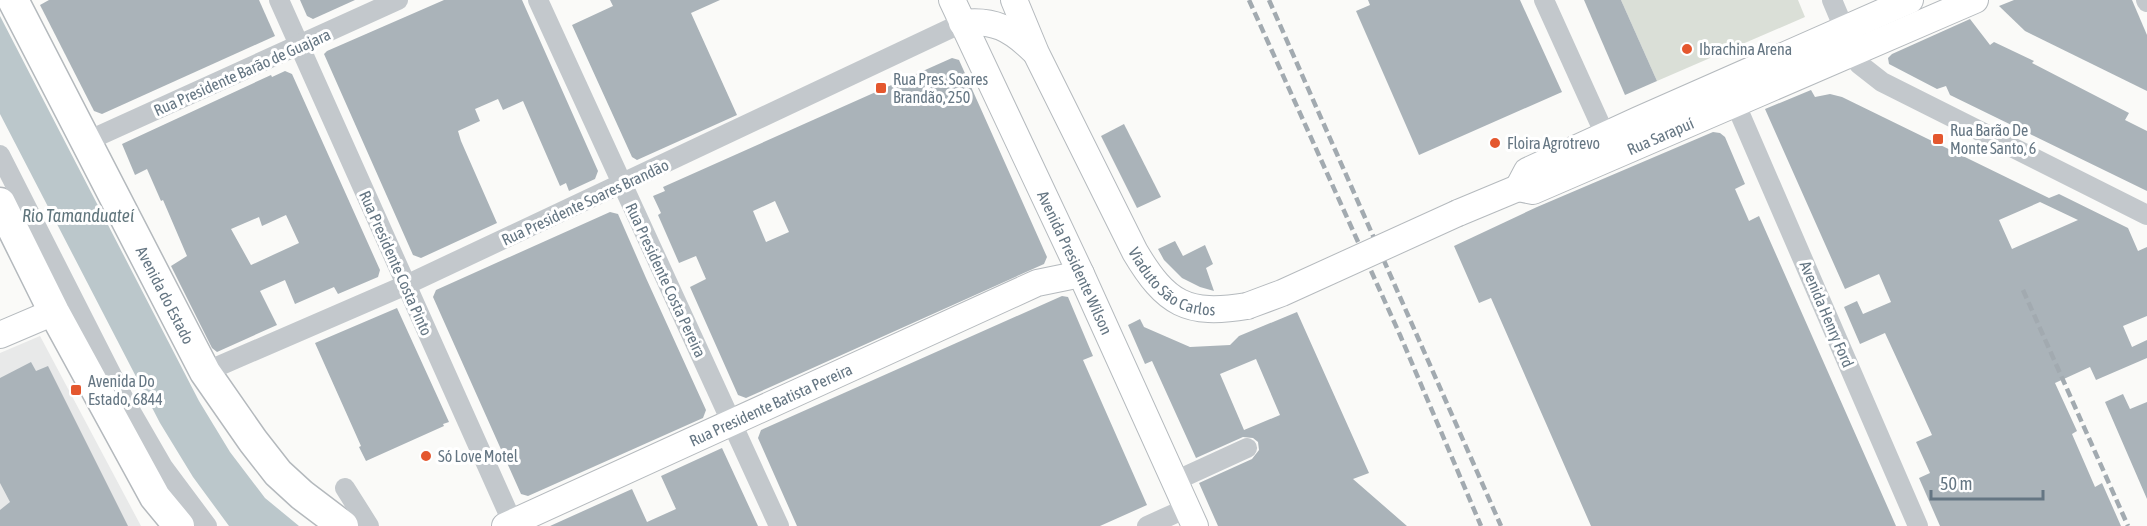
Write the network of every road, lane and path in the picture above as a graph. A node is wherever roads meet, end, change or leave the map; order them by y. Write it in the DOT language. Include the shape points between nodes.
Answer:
graph roads {
  1 [pos="13,0"];
  2 [pos="279,0"];
  3 [pos="398,0"];
  4 [pos="538,0"];
  5 [pos="1007,0"];
  6 [pos="1014,0"];
  7 [pos="1544,0"];
  8 [pos="1832,0"];
  9 [pos="1910,0"];
  10 [pos="1975,0"];
  11 [pos="957,11"];
  12 [pos="990,23"];
  13 [pos="1849,40"];
  14 [pos="300,46"];
  15 [pos="1036,53"];
  16 [pos="1731,92"];
  17 [pos="85,142"];
  18 [pos="1610,145"];
  19 [pos="0,155"];
  20 [pos="622,185"];
  21 [pos="1518,188"];
  22 [pos="0,203"];
  23 [pos="2147,214"];
  24 [pos="1076,263"];
  25 [pos="406,285"];
  26 [pos="54,312"];
  27 [pos="0,335"];
  28 [pos="205,372"];
  29 [pos="731,422"];
  30 [pos="1247,448"];
  31 [pos="1175,481"];
  32 [pos="345,488"];
  33 [pos="155,497"];
  34 [pos="1191,517"];
  35 [pos="510,525"];
  36 [pos="171,526"];
  37 [pos="179,526"];
  38 [pos="207,526"];
  39 [pos="343,526"];
  40 [pos="369,526"];
  41 [pos="779,526"];
  42 [pos="1147,526"];
  43 [pos="1918,526"];
  1 -- 17 [label="highway, Avenida do Estado"];
  2 -- 14 [label="street, Rua Presidente Costa Pinto"];
  3 -- 14 [label="street, Rua Presidente Barão de Guajara"];
  4 -- 20 [label="street, Rua Presidente Costa Pereira"];
  5 -- 12 [label="main road" via="1000,16"];
  6 -- 15 [label="main road"];
  7 -- 18 [label="street"];
  8 -- 13 [label="street"];
  9 -- 13 [label="main road, Rua Sarapuí"];
  10 -- 13 [label="main road, Rua Sarapuí"];
  11 -- 12 [label="main road" via="973,21"];
  11 -- 20 [label="street, Rua Presidente Soares Brandão"];
  11 -- 24 [label="main road, Avenida Presidente Wilson"];
  12 -- 15 [label="main road" via="1016,34"];
  13 -- 16 [label="main road, Rua Sarapuí"];
  13 -- 23 [label="street" via="1859,64 1882,82"];
  14 -- 17 [label="street, Rua Presidente Barão de Guajara"];
  14 -- 25 [label="street, Rua Presidente Costa Pinto"];
  15 -- 21 [label="main road, Viaduto São Carlos, bridge" via="1148,274 1167,295 1189,308 1220,311 1247,306"];
  16 -- 18 [label="main road, Rua Sarapuí"];
  16 -- 43 [label="street, Avenida Henry Ford"];
  17 -- 28 [label="highway, Avenida do Estado"];
  18 -- 21 [label="main road, Rua Sarapuí" via="1533,191"];
  19 -- 38 [label="street" via="126,404 163,467"];
  20 -- 25 [label="street, Rua Presidente Soares Brandão"];
  20 -- 29 [label="street, Rua Presidente Costa Pereira"];
  22 -- 26 [label="highway"];
  24 -- 29 [label="main road, Rua Presidente Batista Pereira"];
  24 -- 31 [label="main road, Avenida Presidente Wilson"];
  25 -- 28 [label="street, Rua Presidente Soares Brandão"];
  25 -- 35 [label="street, Rua Presidente Costa Pinto"];
  26 -- 27 [label="main road"];
  26 -- 33 [label="highway"];
  28 -- 39 [label="highway, Avenida do Estado" via="278,473"];
  29 -- 35 [label="main road, Rua Presidente Batista Pereira"];
  29 -- 41 [label="street, Rua Presidente Costa Pereira"];
  30 -- 31 [label="street"];
  31 -- 34 [label="main road, Avenida Presidente Wilson"];
  32 -- 40 [label="street"];
  33 -- 36 [label="main road"];
  33 -- 37 [label="highway"];
  34 -- 42 [label="street"];
}
